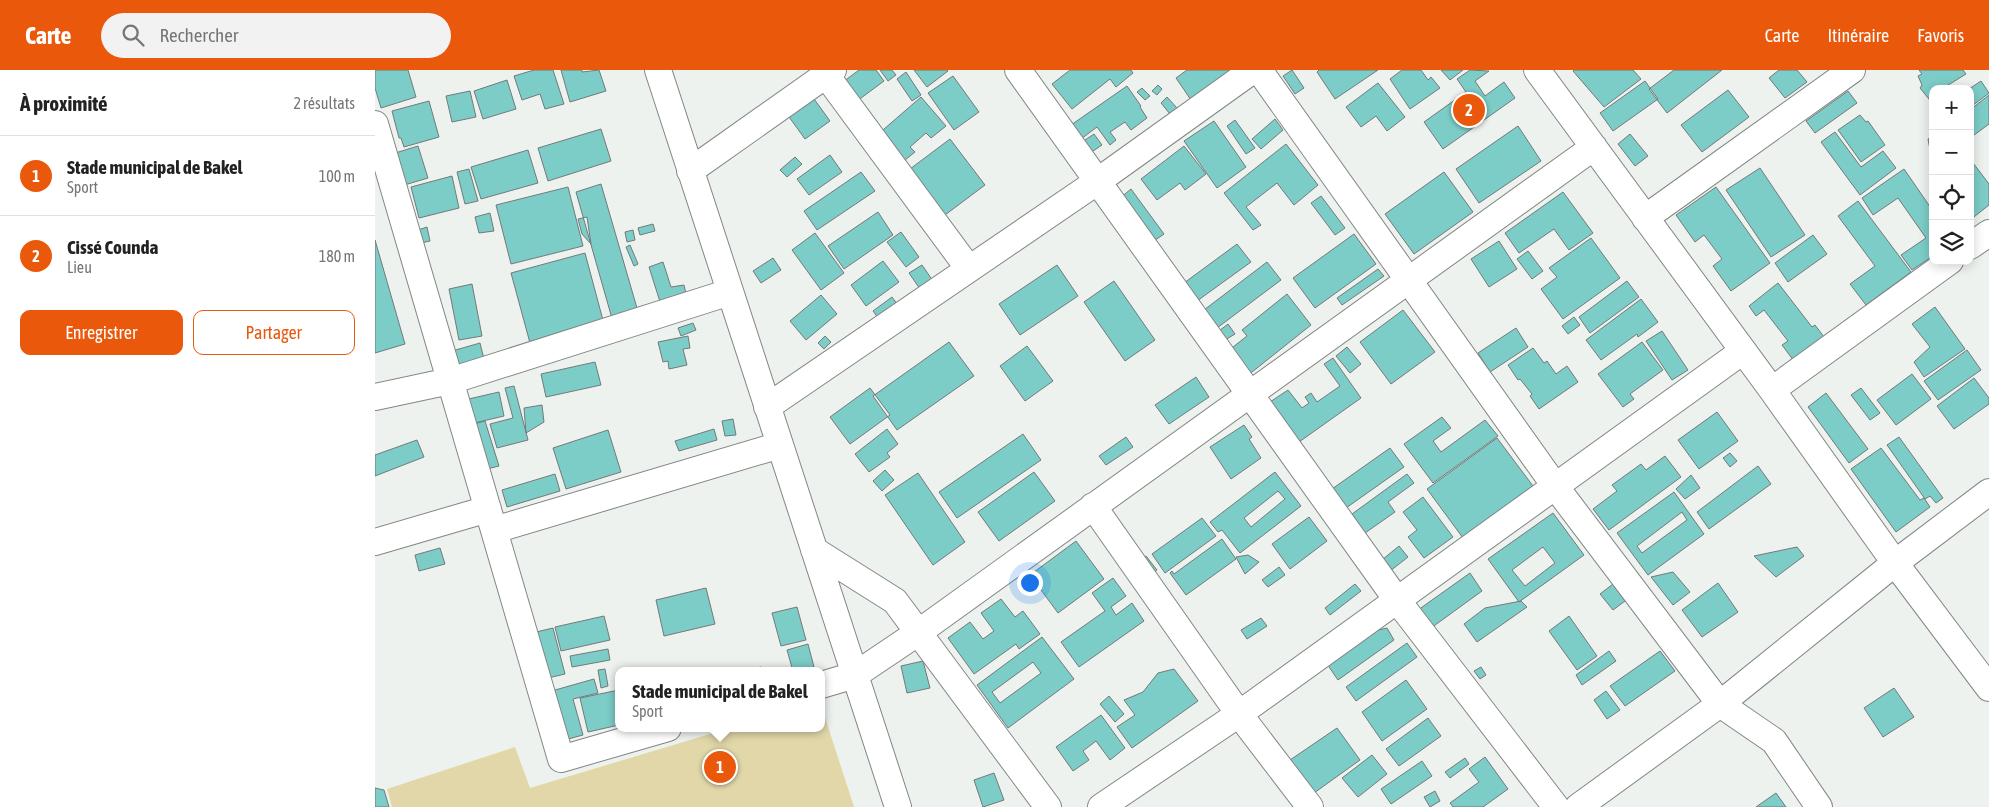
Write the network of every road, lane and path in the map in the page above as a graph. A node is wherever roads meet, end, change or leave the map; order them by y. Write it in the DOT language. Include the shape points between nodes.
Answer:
graph roads {
  1 [pos="657,70"];
  2 [pos="1018,70"];
  3 [pos="1253,70"];
  4 [pos="1259,70"];
  5 [pos="1537,70"];
  6 [pos="1852,70"];
  7 [pos="829,72"];
  8 [pos="375,124"];
  9 [pos="1593,147"];
  10 [pos="691,171"];
  11 [pos="1098,181"];
  12 [pos="1645,218"];
  13 [pos="1989,233"];
  14 [pos="1974,243"];
  15 [pos="1944,265"];
  16 [pos="969,269"];
  17 [pos="1408,280"];
  18 [pos="730,292"];
  19 [pos="1743,351"];
  20 [pos="450,381"];
  21 [pos="1772,390"];
  22 [pos="1250,394"];
  23 [pos="375,397"];
  24 [pos="767,407"];
  25 [pos="780,444"];
  26 [pos="1555,486"];
  27 [pos="1989,492"];
  28 [pos="1093,506"];
  29 [pos="491,520"];
  30 [pos="375,542"];
  31 [pos="814,550"];
  32 [pos="1895,563"];
  33 [pos="1397,600"];
  34 [pos="919,632"];
  35 [pos="855,675"];
  36 [pos="825,684"];
  37 [pos="1989,688"];
  38 [pos="1719,704"];
  39 [pos="1239,714"];
  40 [pos="654,732"];
  41 [pos="898,807"];
  42 [pos="1048,807"];
  43 [pos="1101,807"];
  44 [pos="1310,807"];
  45 [pos="1556,807"];
  46 [pos="1578,807"];
  47 [pos="1819,807"];
  1 -- 10 [label="street"];
  2 -- 11 [label="street"];
  3 -- 11 [label="street"];
  4 -- 17 [label="street"];
  5 -- 9 [label="street"];
  6 -- 12 [label="street"];
  7 -- 10 [label="street"];
  7 -- 16 [label="street"];
  8 -- 20 [label="street"];
  9 -- 12 [label="street"];
  9 -- 17 [label="street"];
  10 -- 18 [label="street"];
  11 -- 16 [label="street"];
  11 -- 22 [label="street"];
  12 -- 19 [label="street"];
  13 -- 14 [label="street"];
  15 -- 21 [label="street"];
  16 -- 24 [label="street"];
  17 -- 22 [label="street"];
  17 -- 26 [label="street"];
  18 -- 20 [label="street"];
  18 -- 24 [label="street"];
  19 -- 21 [label="street"];
  19 -- 26 [label="street"];
  20 -- 23 [label="street"];
  20 -- 29 [label="street"];
  21 -- 32 [label="street"];
  22 -- 28 [label="street"];
  22 -- 33 [label="street"];
  24 -- 25 [label="street"];
  25 -- 29 [label="street"];
  25 -- 31 [label="street"];
  26 -- 33 [label="street"];
  26 -- 38 [label="street"];
  27 -- 32 [label="street"];
  28 -- 34 [label="street"];
  28 -- 39 [label="street"];
  29 -- 30 [label="street"];
  29 -- 40 [label="street" via="561,758"];
  31 -- 34 [label="street" via="895,600"];
  31 -- 35 [label="street"];
  32 -- 37 [label="street"];
  32 -- 38 [label="street"];
  33 -- 39 [label="street"];
  33 -- 45 [label="street"];
  34 -- 35 [label="street"];
  34 -- 42 [label="street"];
  35 -- 36 [label="street"];
  35 -- 41 [label="street"];
  38 -- 46 [label="street"];
  38 -- 47 [label="street" via="1774,741"];
  39 -- 43 [label="street"];
  39 -- 44 [label="street"];
}
